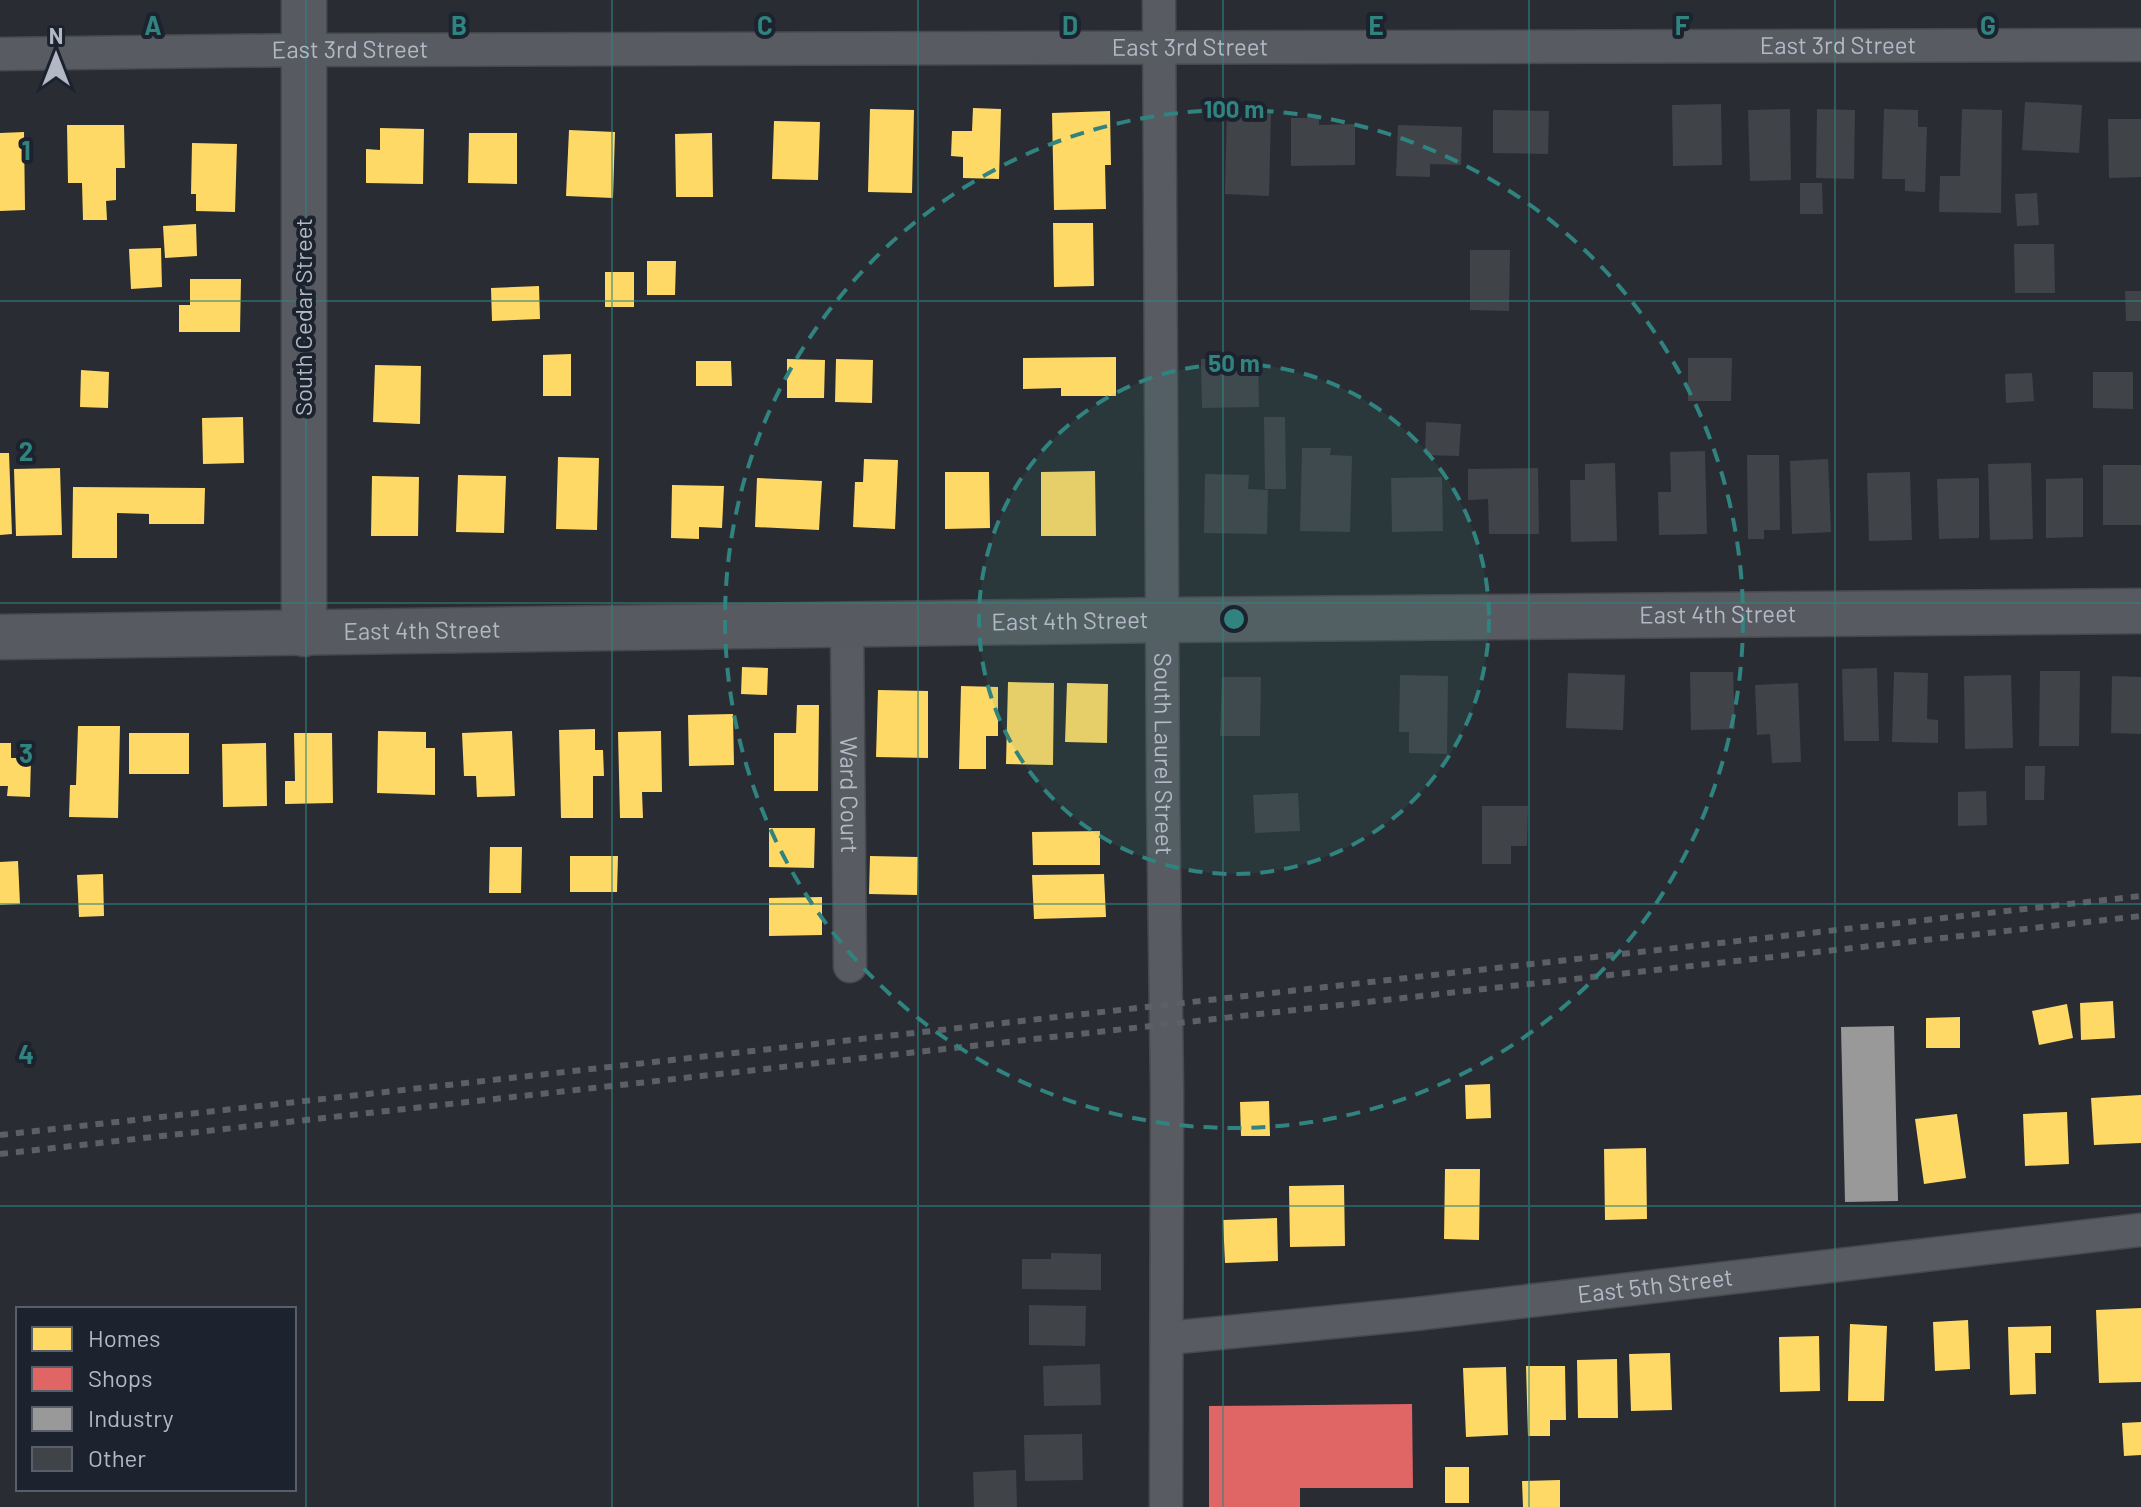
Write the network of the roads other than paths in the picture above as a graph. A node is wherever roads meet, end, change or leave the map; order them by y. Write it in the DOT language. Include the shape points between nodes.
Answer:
graph roads {
  1 [pos="304,0"];
  2 [pos="1159,0"];
  3 [pos="2141,45"];
  4 [pos="1160,49"];
  5 [pos="303,50"];
  6 [pos="0,54"];
  7 [pos="2141,611"];
  8 [pos="1163,620"];
  9 [pos="847,625"];
  10 [pos="304,634"];
  11 [pos="0,637"];
  12 [pos="850,966"];
  13 [pos="2141,1230"];
  14 [pos="1168,1338"];
  15 [pos="1166,1507"];
  1 -- 5 [label="street, South Cedar Street"];
  2 -- 4 [label="street, South Laurel Street"];
  3 -- 4 [label="street, East 3rd Street"];
  4 -- 5 [label="street, East 3rd Street"];
  4 -- 8 [label="street, South Laurel Street"];
  5 -- 6 [label="street, East 3rd Street"];
  5 -- 10 [label="street, South Cedar Street"];
  7 -- 8 [label="street, East 4th Street"];
  8 -- 9 [label="street, East 4th Street"];
  8 -- 14 [label="street, South Laurel Street"];
  9 -- 10 [label="street, East 4th Street"];
  9 -- 12 [label="street, Ward Court"];
  10 -- 11 [label="street, East 4th Street"];
  13 -- 14 [label="street, East 5th Street"];
  14 -- 15 [label="street, South Laurel Street"];
}
